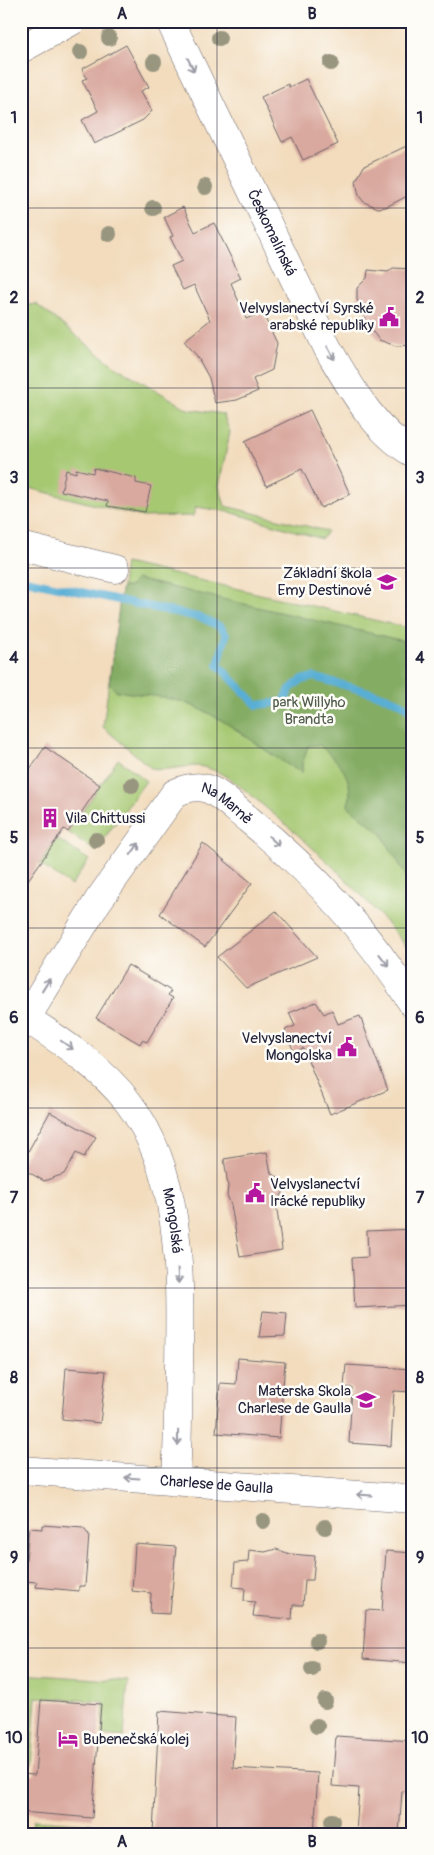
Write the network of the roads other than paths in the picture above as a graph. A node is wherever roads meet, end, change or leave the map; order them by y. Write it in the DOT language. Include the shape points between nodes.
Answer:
graph roads {
  1 [pos="72,21"];
  2 [pos="170,21"];
  3 [pos="21,49"];
  4 [pos="411,450"];
  5 [pos="21,546"];
  6 [pos="115,569"];
  7 [pos="413,1004"];
  8 [pos="24,1022"];
  9 [pos="21,1470"];
  10 [pos="176,1481"];
  11 [pos="413,1499"];
  1 -- 3 [label="street"];
  2 -- 4 [label="street, Českomalínská, one-way" via="328,349 355,395 381,426"];
  5 -- 6 [label="street"];
  8 -- 7 [label="street, Na Marně, one-way" via="98,901 175,793 198,787 218,795 322,885 390,968"];
  8 -- 10 [label="street, Mongolská, one-way" via="80,1055 128,1102 144,1127 165,1180 172,1211 180,1305"];
  10 -- 9 [label="street, Charlese de Gaulla, one-way"];
  11 -- 10 [label="street, Charlese de Gaulla, one-way"];
}
